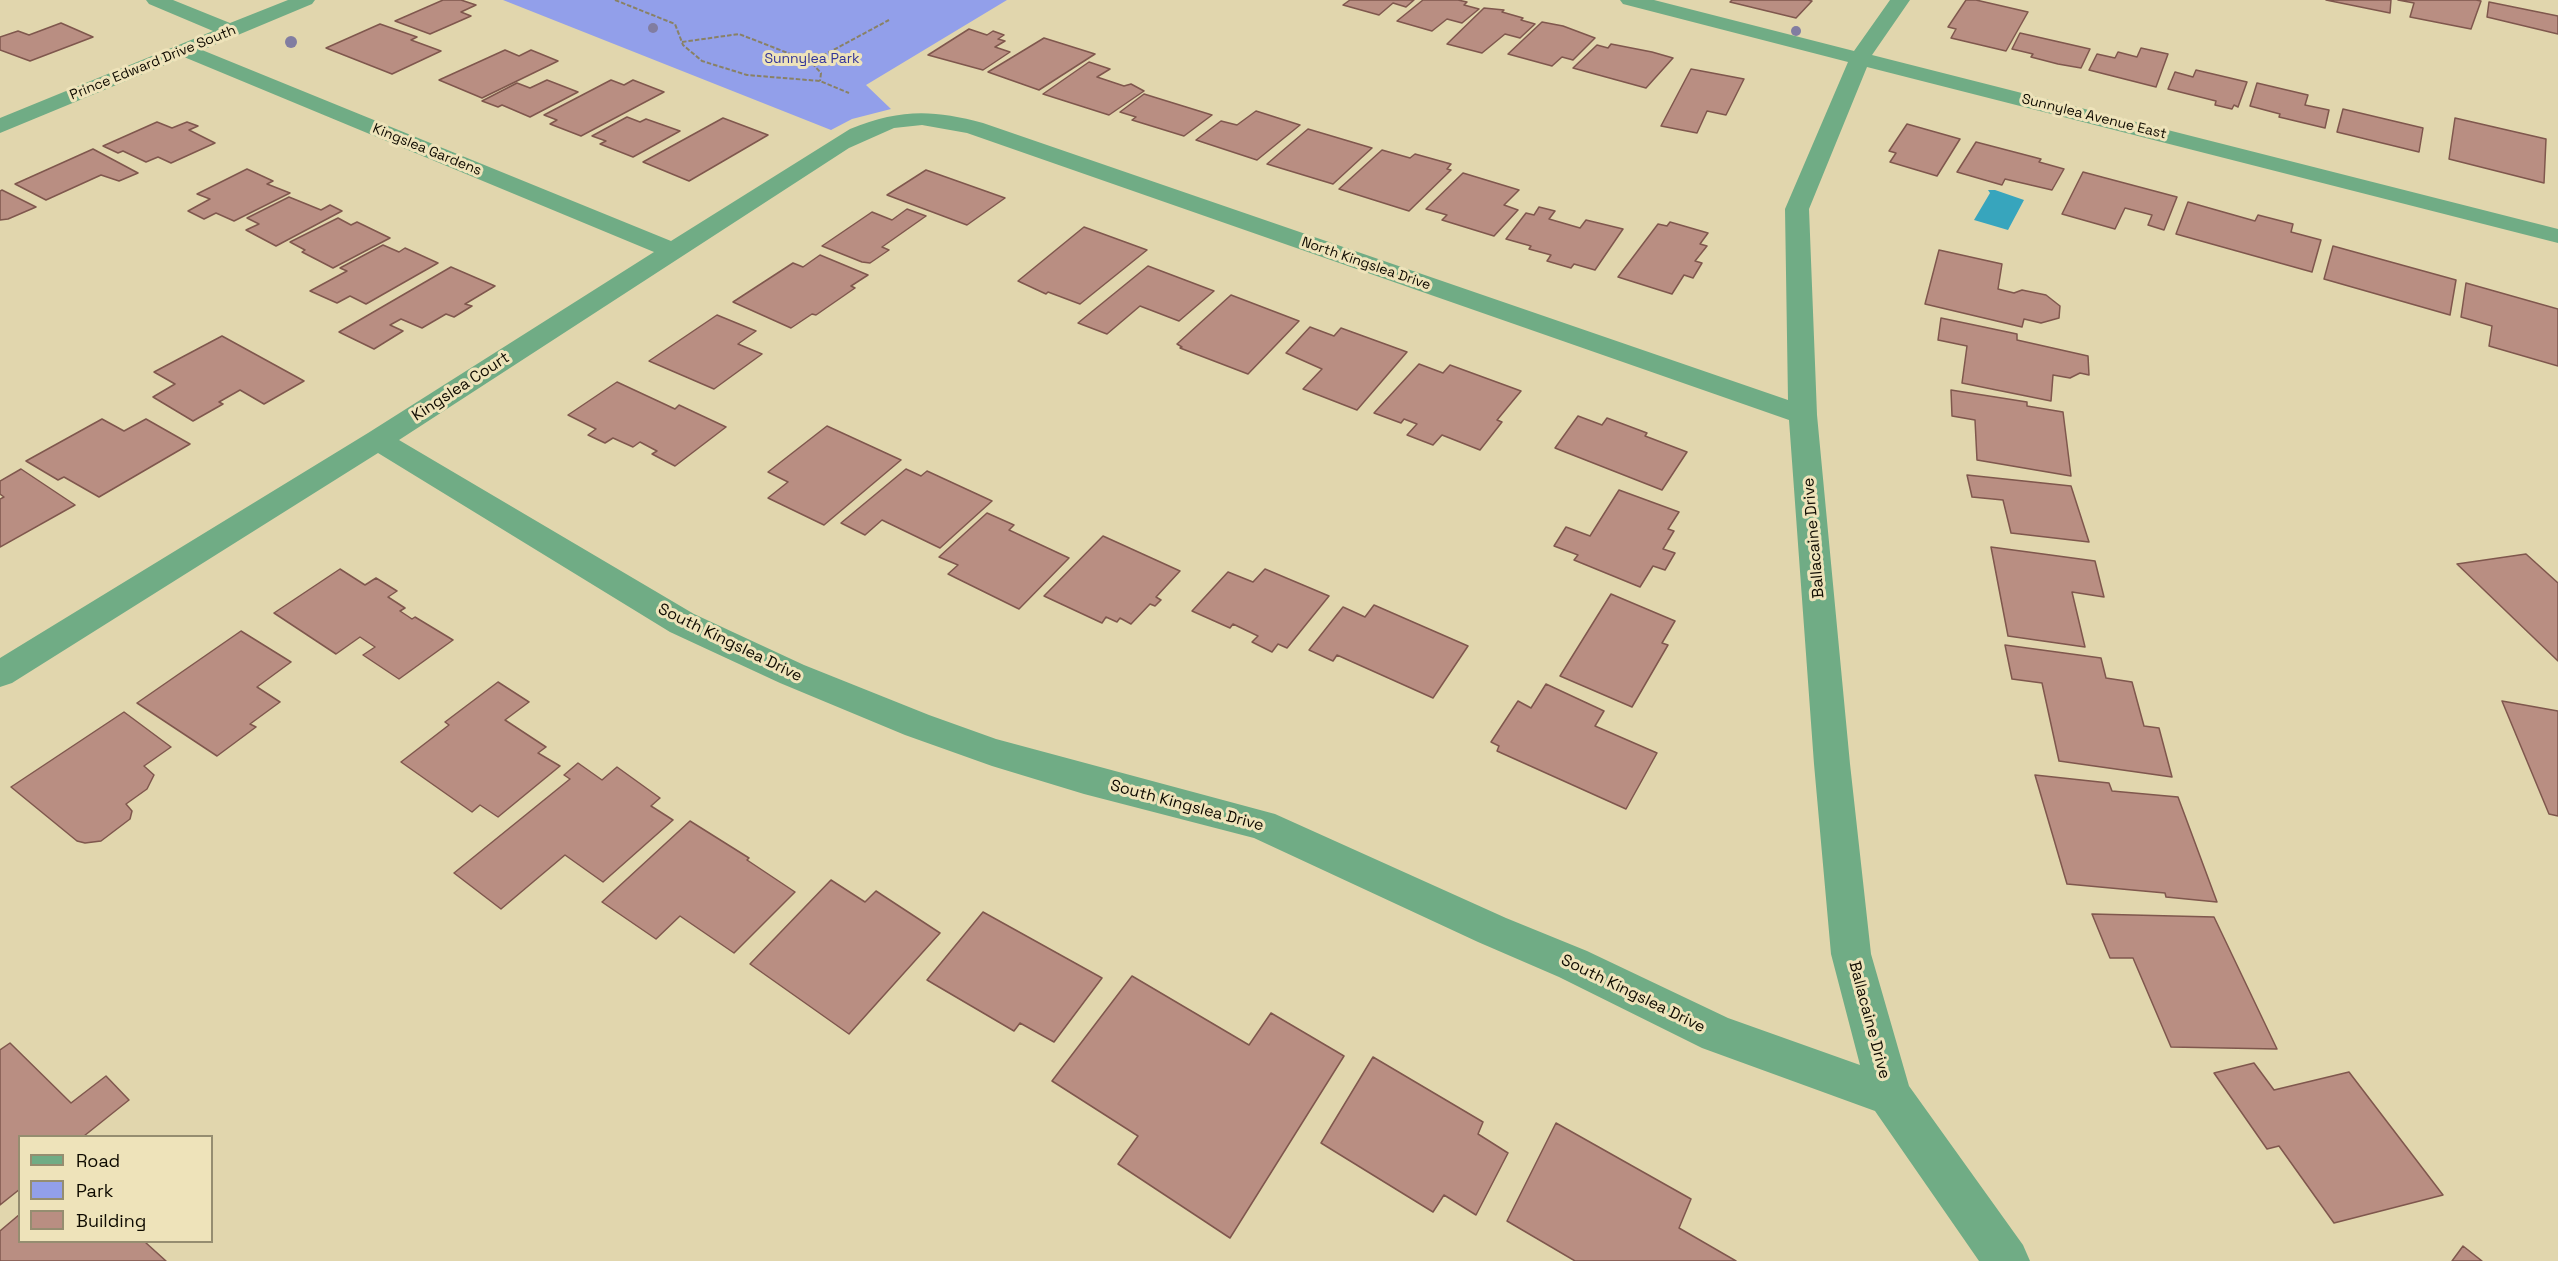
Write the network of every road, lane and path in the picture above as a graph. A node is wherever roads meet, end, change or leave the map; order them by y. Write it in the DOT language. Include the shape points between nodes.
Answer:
graph roads {
  1 [pos="156,0"];
  2 [pos="305,0"];
  3 [pos="615,0"];
  4 [pos="1630,0"];
  5 [pos="1900,0"];
  6 [pos="889,20"];
  7 [pos="231,31"];
  8 [pos="682,42"];
  9 [pos="183,50"];
  10 [pos="1860,57"];
  11 [pos="811,62"];
  12 [pos="820,81"];
  13 [pos="919,117"];
  14 [pos="0,126"];
  15 [pos="2558,236"];
  16 [pos="671,250"];
  17 [pos="1803,415"];
  18 [pos="378,440"];
  19 [pos="0,674"];
  20 [pos="1890,1096"];
  21 [pos="2007,1261"];
  1 -- 7 [label="street"];
  2 -- 7 [label="street, Prince Edward Drive South"];
  3 -- 8 [label="path" via="675,24"];
  4 -- 10 [label="street, Sunnylea Avenue East"];
  5 -- 10 [label="street, Ballacaine Drive"];
  6 -- 11 [label="path"];
  7 -- 9 [label="street, Prince Edward Drive South"];
  8 -- 11 [label="path" via="739,34"];
  8 -- 12 [label="path" via="693,55 718,67 747,75"];
  9 -- 14 [label="street, Prince Edward Drive South"];
  9 -- 16 [label="street, Kingslea Gardens"];
  10 -- 15 [label="street, Sunnylea Avenue East"];
  10 -- 17 [label="street, Ballacaine Drive" via="1797,209"];
  11 -- 12 [label="path" via="821,73"];
  12 -- 13 [label="path"];
  13 -- 16 [label="street, Kingslea Court" via="878,125 840,142"];
  13 -- 17 [label="street, North Kingslea Drive" via="975,128"];
  16 -- 18 [label="street, Kingslea Court"];
  17 -- 20 [label="street, Ballacaine Drive" via="1851,954"];
  18 -- 19 [label="street, Kingslea Court"];
  18 -- 20 [label="street, South Kingslea Drive" via="682,623 792,674 992,752 1262,825 1573,964 1717,1034"];
  20 -- 21 [label="street"];
}
